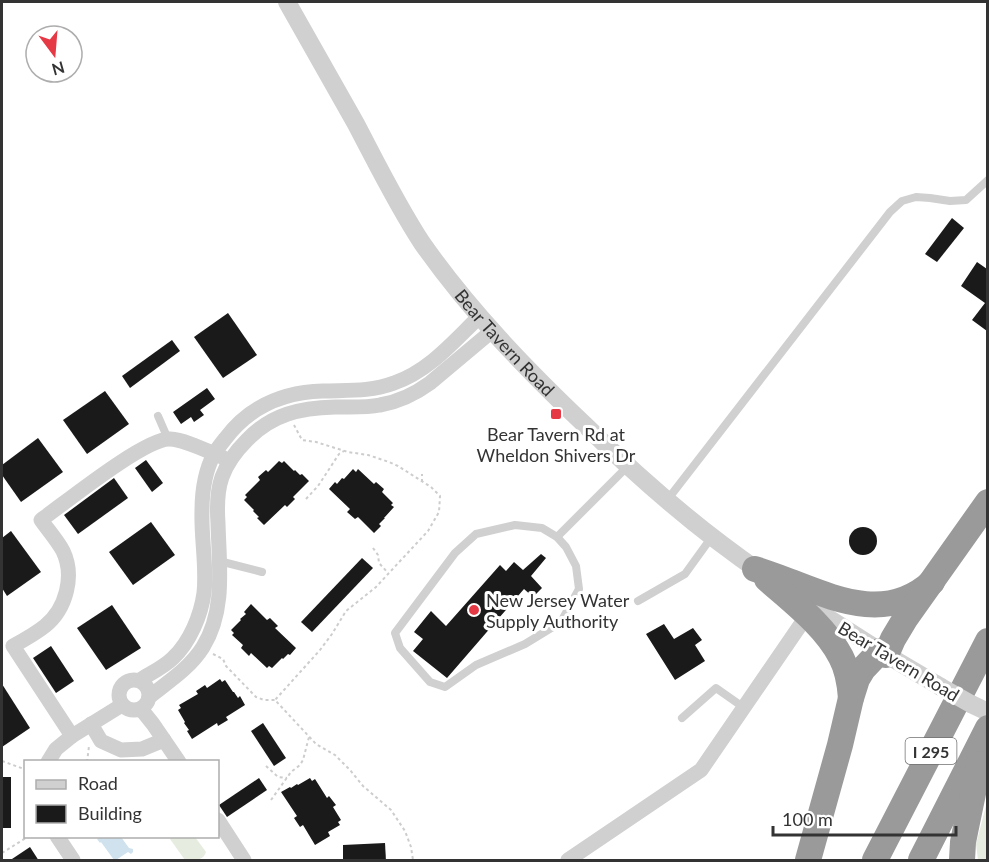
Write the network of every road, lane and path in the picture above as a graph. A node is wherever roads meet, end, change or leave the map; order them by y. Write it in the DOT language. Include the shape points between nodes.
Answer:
graph roads {
  1 [pos="287,2"];
  2 [pos="987,180"];
  3 [pos="479,317"];
  4 [pos="492,331"];
  5 [pos="158,416"];
  6 [pos="292,422"];
  7 [pos="168,439"];
  8 [pos="336,448"];
  9 [pos="345,451"];
  10 [pos="214,454"];
  11 [pos="339,454"];
  12 [pos="231,460"];
  13 [pos="628,466"];
  14 [pos="422,474"];
  15 [pos="422,482"];
  16 [pos="306,499"];
  17 [pos="667,501"];
  18 [pos="987,502"];
  19 [pos="557,537"];
  20 [pos="712,537"];
  21 [pos="373,548"];
  22 [pos="203,557"];
  23 [pos="219,561"];
  24 [pos="755,569"];
  25 [pos="262,572"];
  26 [pos="389,573"];
  27 [pos="932,582"];
  28 [pos="638,601"];
  29 [pos="810,612"];
  30 [pos="987,641"];
  31 [pos="210,653"];
  32 [pos="883,653"];
  33 [pos="140,680"];
  34 [pos="851,698"];
  35 [pos="275,700"];
  36 [pos="145,703"];
  37 [pos="122,705"];
  38 [pos="743,707"];
  39 [pos="682,718"];
  40 [pos="91,724"];
  41 [pos="987,724"];
  42 [pos="72,736"];
  43 [pos="309,736"];
  44 [pos="164,740"];
  45 [pos="88,743"];
  46 [pos="2,760"];
  47 [pos="49,760"];
  48 [pos="87,760"];
  49 [pos="178,760"];
  50 [pos="266,766"];
  51 [pos="24,769"];
  52 [pos="287,778"];
  53 [pos="271,800"];
  54 [pos="219,822"];
  55 [pos="27,838"];
  56 [pos="58,838"];
  57 [pos="2,853"];
  58 [pos="73,861"];
  59 [pos="244,861"];
  60 [pos="413,861"];
  61 [pos="568,861"];
  62 [pos="808,861"];
  63 [pos="874,861"];
  64 [pos="921,861"];
  65 [pos="962,861"];
  1 -- 3 [label="street, Bear Tavern Road" via="398,204"];
  2 -- 17 [label="lane" via="966,200 916,197 902,201 890,212"];
  3 -- 4 [label="street, Bear Tavern Road"];
  3 -- 10 [label="street" via="440,355 411,376 370,390 321,391 278,398 247,415"];
  4 -- 12 [label="street" via="420,391 380,405 286,413 258,429"];
  4 -- 13 [label="street, Bear Tavern Road"];
  5 -- 7 [label="lane"];
  6 -- 8 [label="path" via="302,440"];
  7 -- 10 [label="street"];
  7 -- 42 [label="street" via="121,462 41,520 63,551 69,570 68,587 52,620 13,646"];
  8 -- 9 [label="path"];
  8 -- 11 [label="path"];
  9 -- 11 [label="path"];
  9 -- 15 [label="path" via="389,462"];
  10 -- 12 [label="street"];
  10 -- 22 [label="street" via="202,499"];
  11 -- 16 [label="path"];
  12 -- 23 [label="street" via="221,478"];
  13 -- 17 [label="street, Bear Tavern Road"];
  13 -- 19 [label="lane"];
  14 -- 15 [label="path"];
  15 -- 26 [label="path" via="440,496 439,512 428,531"];
  17 -- 20 [label="street, Bear Tavern Road"];
  18 -- 27 [label="highway"];
  19 -- 19 [label="lane" via="576,566 579,589 561,622 525,644 476,665 445,687 430,682 400,648 395,633 455,553 476,534 515,525 542,528"];
  20 -- 24 [label="street, Bear Tavern Road"];
  20 -- 28 [label="lane" via="685,574"];
  21 -- 26 [label="path" via="378,563"];
  22 -- 23 [label="lane"];
  22 -- 33 [label="street" via="204,593 192,630 173,658"];
  23 -- 25 [label="lane"];
  23 -- 36 [label="street" via="220,594 212,631 190,664"];
  24 -- 27 [label="highway" via="827,596 864,604 903,600"];
  24 -- 29 [label="highway"];
  26 -- 35 [label="path" via="350,606 324,645"];
  27 -- 32 [label="highway"];
  29 -- 32 [label="street, Bear Tavern Road"];
  29 -- 34 [label="highway" via="842,658"];
  29 -- 38 [label="street"];
  30 -- 63 [label="highway, I 295"];
  31 -- 35 [label="path" via="223,659 256,697"];
  32 -- 34 [label="highway" via="863,669"];
  32 -- 41 [label="street, Bear Tavern Road, bridge" via="941,687"];
  33 -- 36 [label="street" via="147,687"];
  33 -- 37 [label="street" via="130,680 121,686 118,695"];
  34 -- 62 [label="highway"];
  35 -- 43 [label="path"];
  36 -- 37 [label="street" via="131,710"];
  36 -- 44 [label="street"];
  37 -- 40 [label="street"];
  38 -- 39 [label="lane" via="716,688"];
  38 -- 61 [label="street" via="701,770"];
  40 -- 42 [label="street"];
  40 -- 44 [label="street" via="101,741 121,750 142,749"];
  41 -- 64 [label="highway, I 295"];
  41 -- 65 [label="highway"];
  42 -- 47 [label="street" via="56,748"];
  43 -- 52 [label="path" via="303,760"];
  43 -- 60 [label="path" via="335,755 391,810 405,831"];
  44 -- 49 [label="street"];
  45 -- 48 [label="path"];
  46 -- 51 [label="path"];
  50 -- 52 [label="path" via="278,777"];
  52 -- 53 [label="path"];
  54 -- 59 [label="street"];
  55 -- 57 [label="path"];
  56 -- 58 [label="street"];
}
